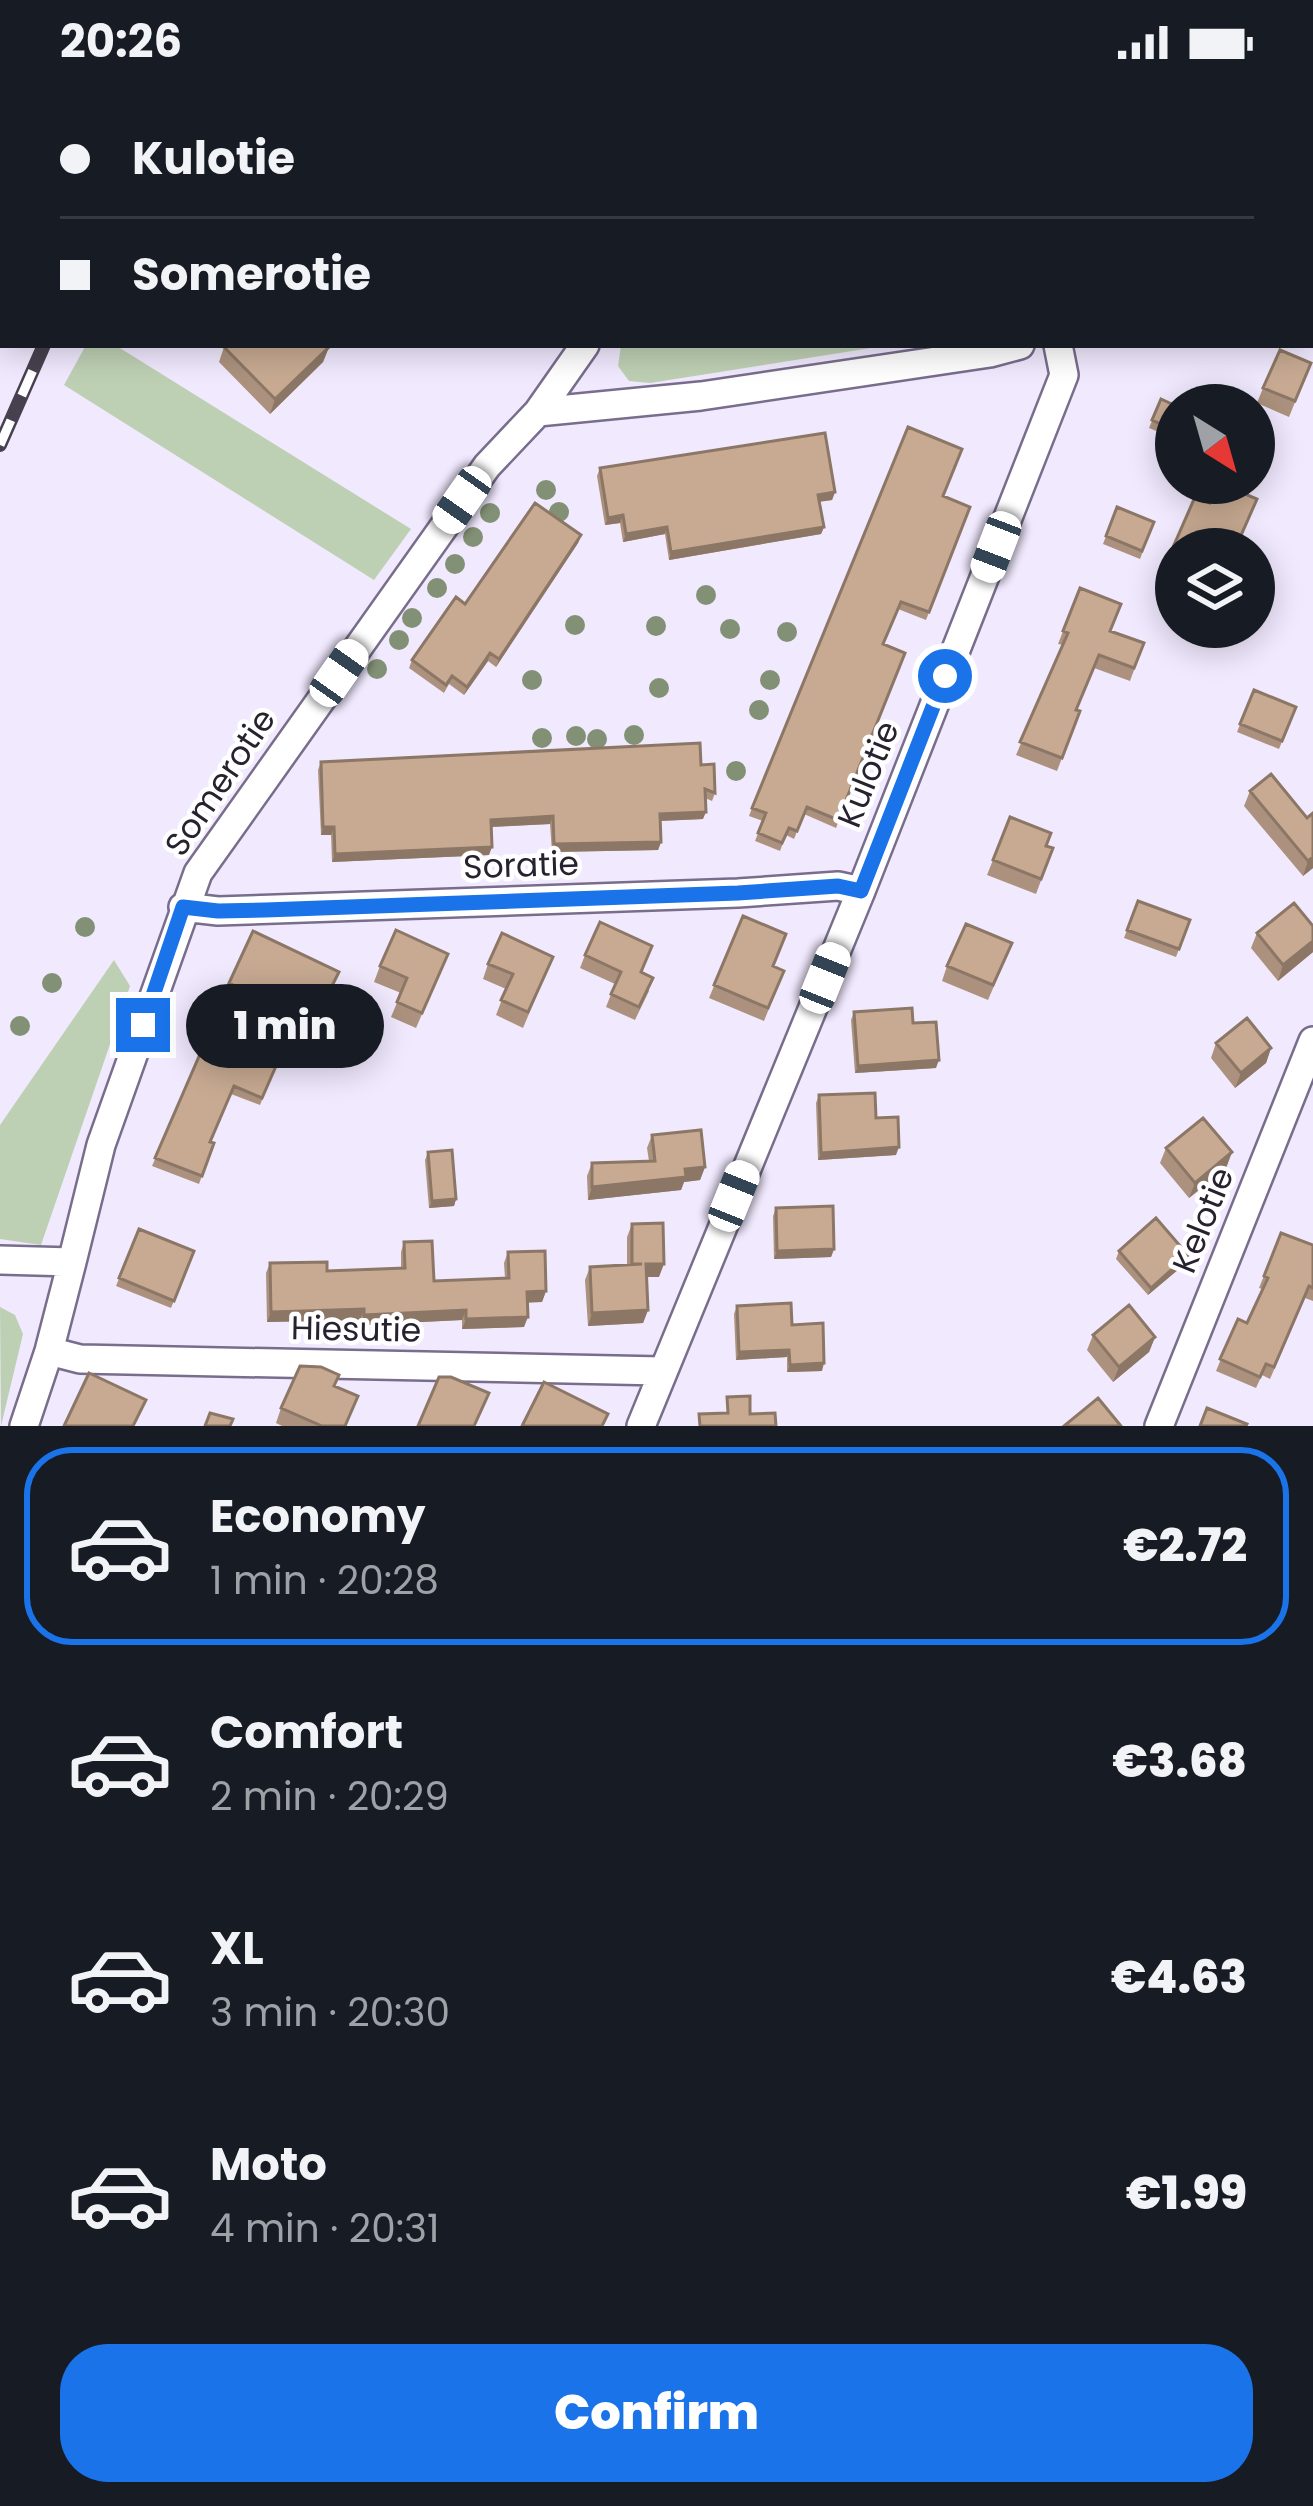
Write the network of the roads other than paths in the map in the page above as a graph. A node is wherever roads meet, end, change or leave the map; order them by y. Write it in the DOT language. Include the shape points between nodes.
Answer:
graph roads {
  1 [pos="583,348"];
  2 [pos="1009,348"];
  3 [pos="1059,348"];
  4 [pos="538,412"];
  5 [pos="861,891"];
  6 [pos="183,907"];
  7 [pos="1313,1042"];
  8 [pos="0,1260"];
  9 [pos="72,1262"];
  10 [pos="50,1351"];
  11 [pos="662,1371"];
  12 [pos="25,1426"];
  13 [pos="641,1426"];
  14 [pos="1159,1426"];
  1 -- 4 [label="street, Somerotie"];
  2 -- 4 [label="street" via="701,396"];
  3 -- 5 [label="street, Kulotie" via="1064,375"];
  4 -- 6 [label="street, Somerotie" via="473,484 198,873"];
  5 -- 6 [label="street, Soratie"];
  5 -- 11 [label="street, Kulotie"];
  6 -- 9 [label="street, Somerotie" via="101,1144"];
  7 -- 14 [label="street, Kelotie"];
  8 -- 9 [label="street"];
  9 -- 10 [label="street, Somerotie"];
  10 -- 11 [label="street, Hiesutie" via="80,1359"];
  10 -- 12 [label="street, Somerotie"];
  11 -- 13 [label="street, Kulotie"];
}
